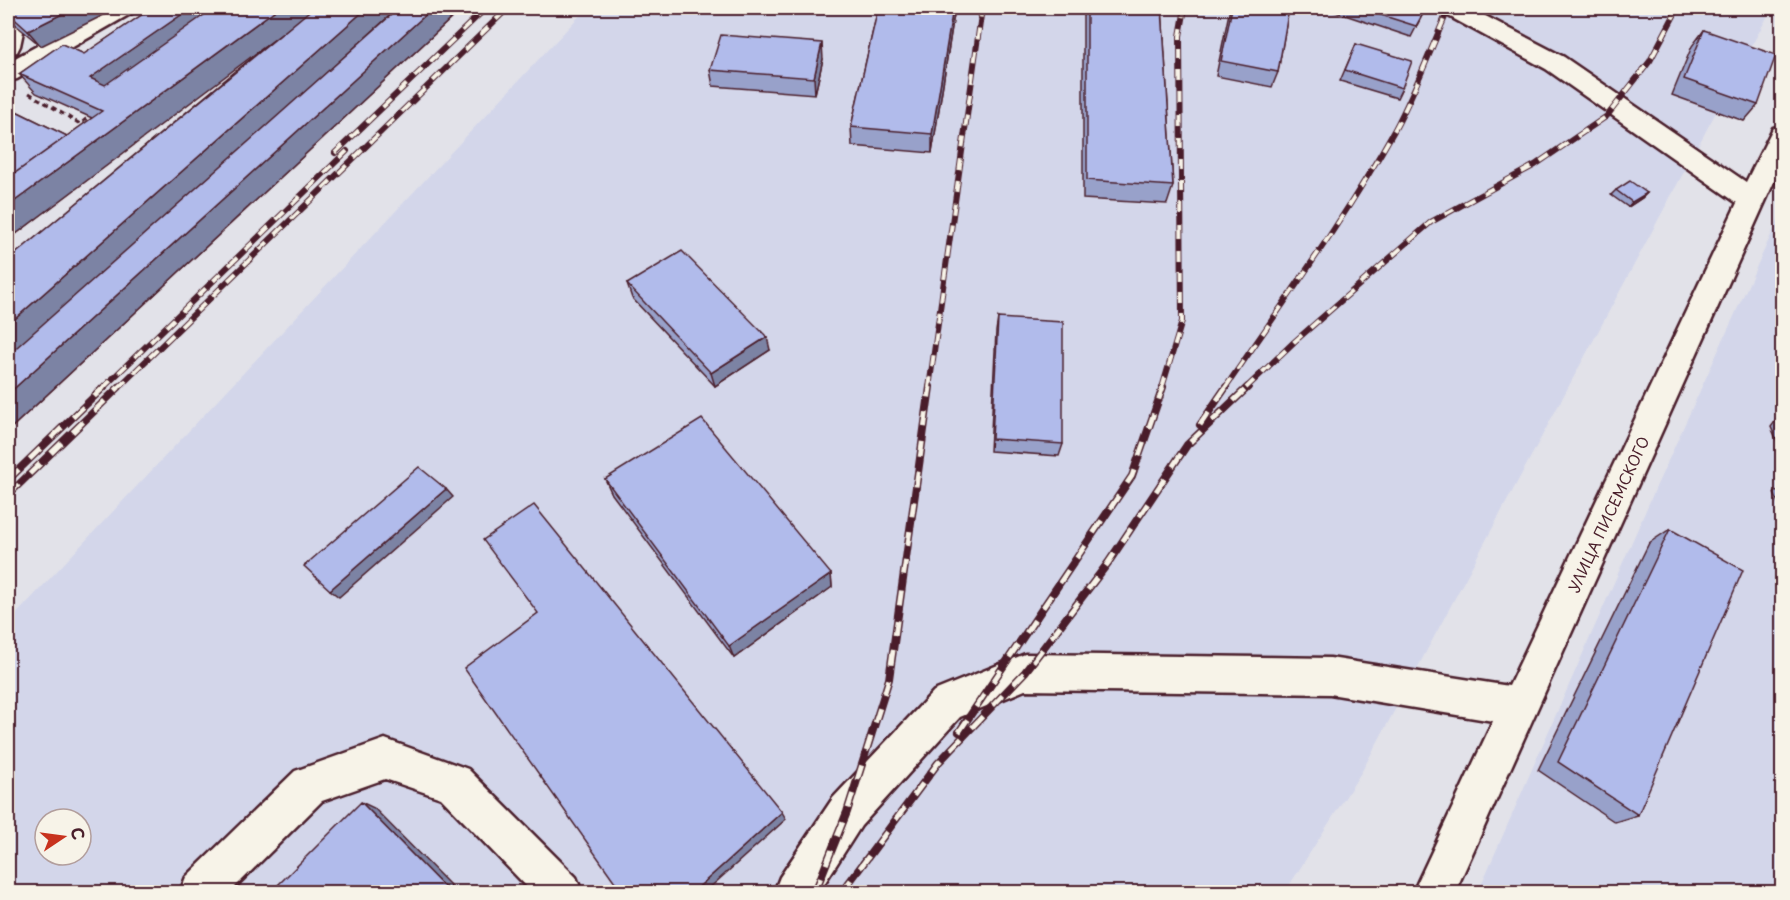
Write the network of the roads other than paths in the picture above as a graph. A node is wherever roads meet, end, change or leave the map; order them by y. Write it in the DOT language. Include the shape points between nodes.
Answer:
graph roads {
  1 [pos="123,8"];
  2 [pos="1452,8"];
  3 [pos="19,14"];
  4 [pos="8,46"];
  5 [pos="8,73"];
  6 [pos="1779,150"];
  7 [pos="1752,200"];
  8 [pos="1519,707"];
  9 [pos="201,892"];
  10 [pos="561,892"];
  11 [pos="795,892"];
  12 [pos="1434,892"];
  1 -- 5 [label="street"];
  2 -- 7 [label="street" via="1555,63"];
  3 -- 4 [label="street"];
  6 -- 7 [label="street, УЛИЦА ПИСЕМСКОГО"];
  7 -- 8 [label="street, УЛИЦА ПИСЕМСКОГО"];
  8 -- 11 [label="street" via="1330,676 1025,672 947,704 847,812"];
  8 -- 12 [label="street, УЛИЦА ПИСЕМСКОГО"];
  9 -- 10 [label="street" via="309,785 385,759 454,783"];
}
